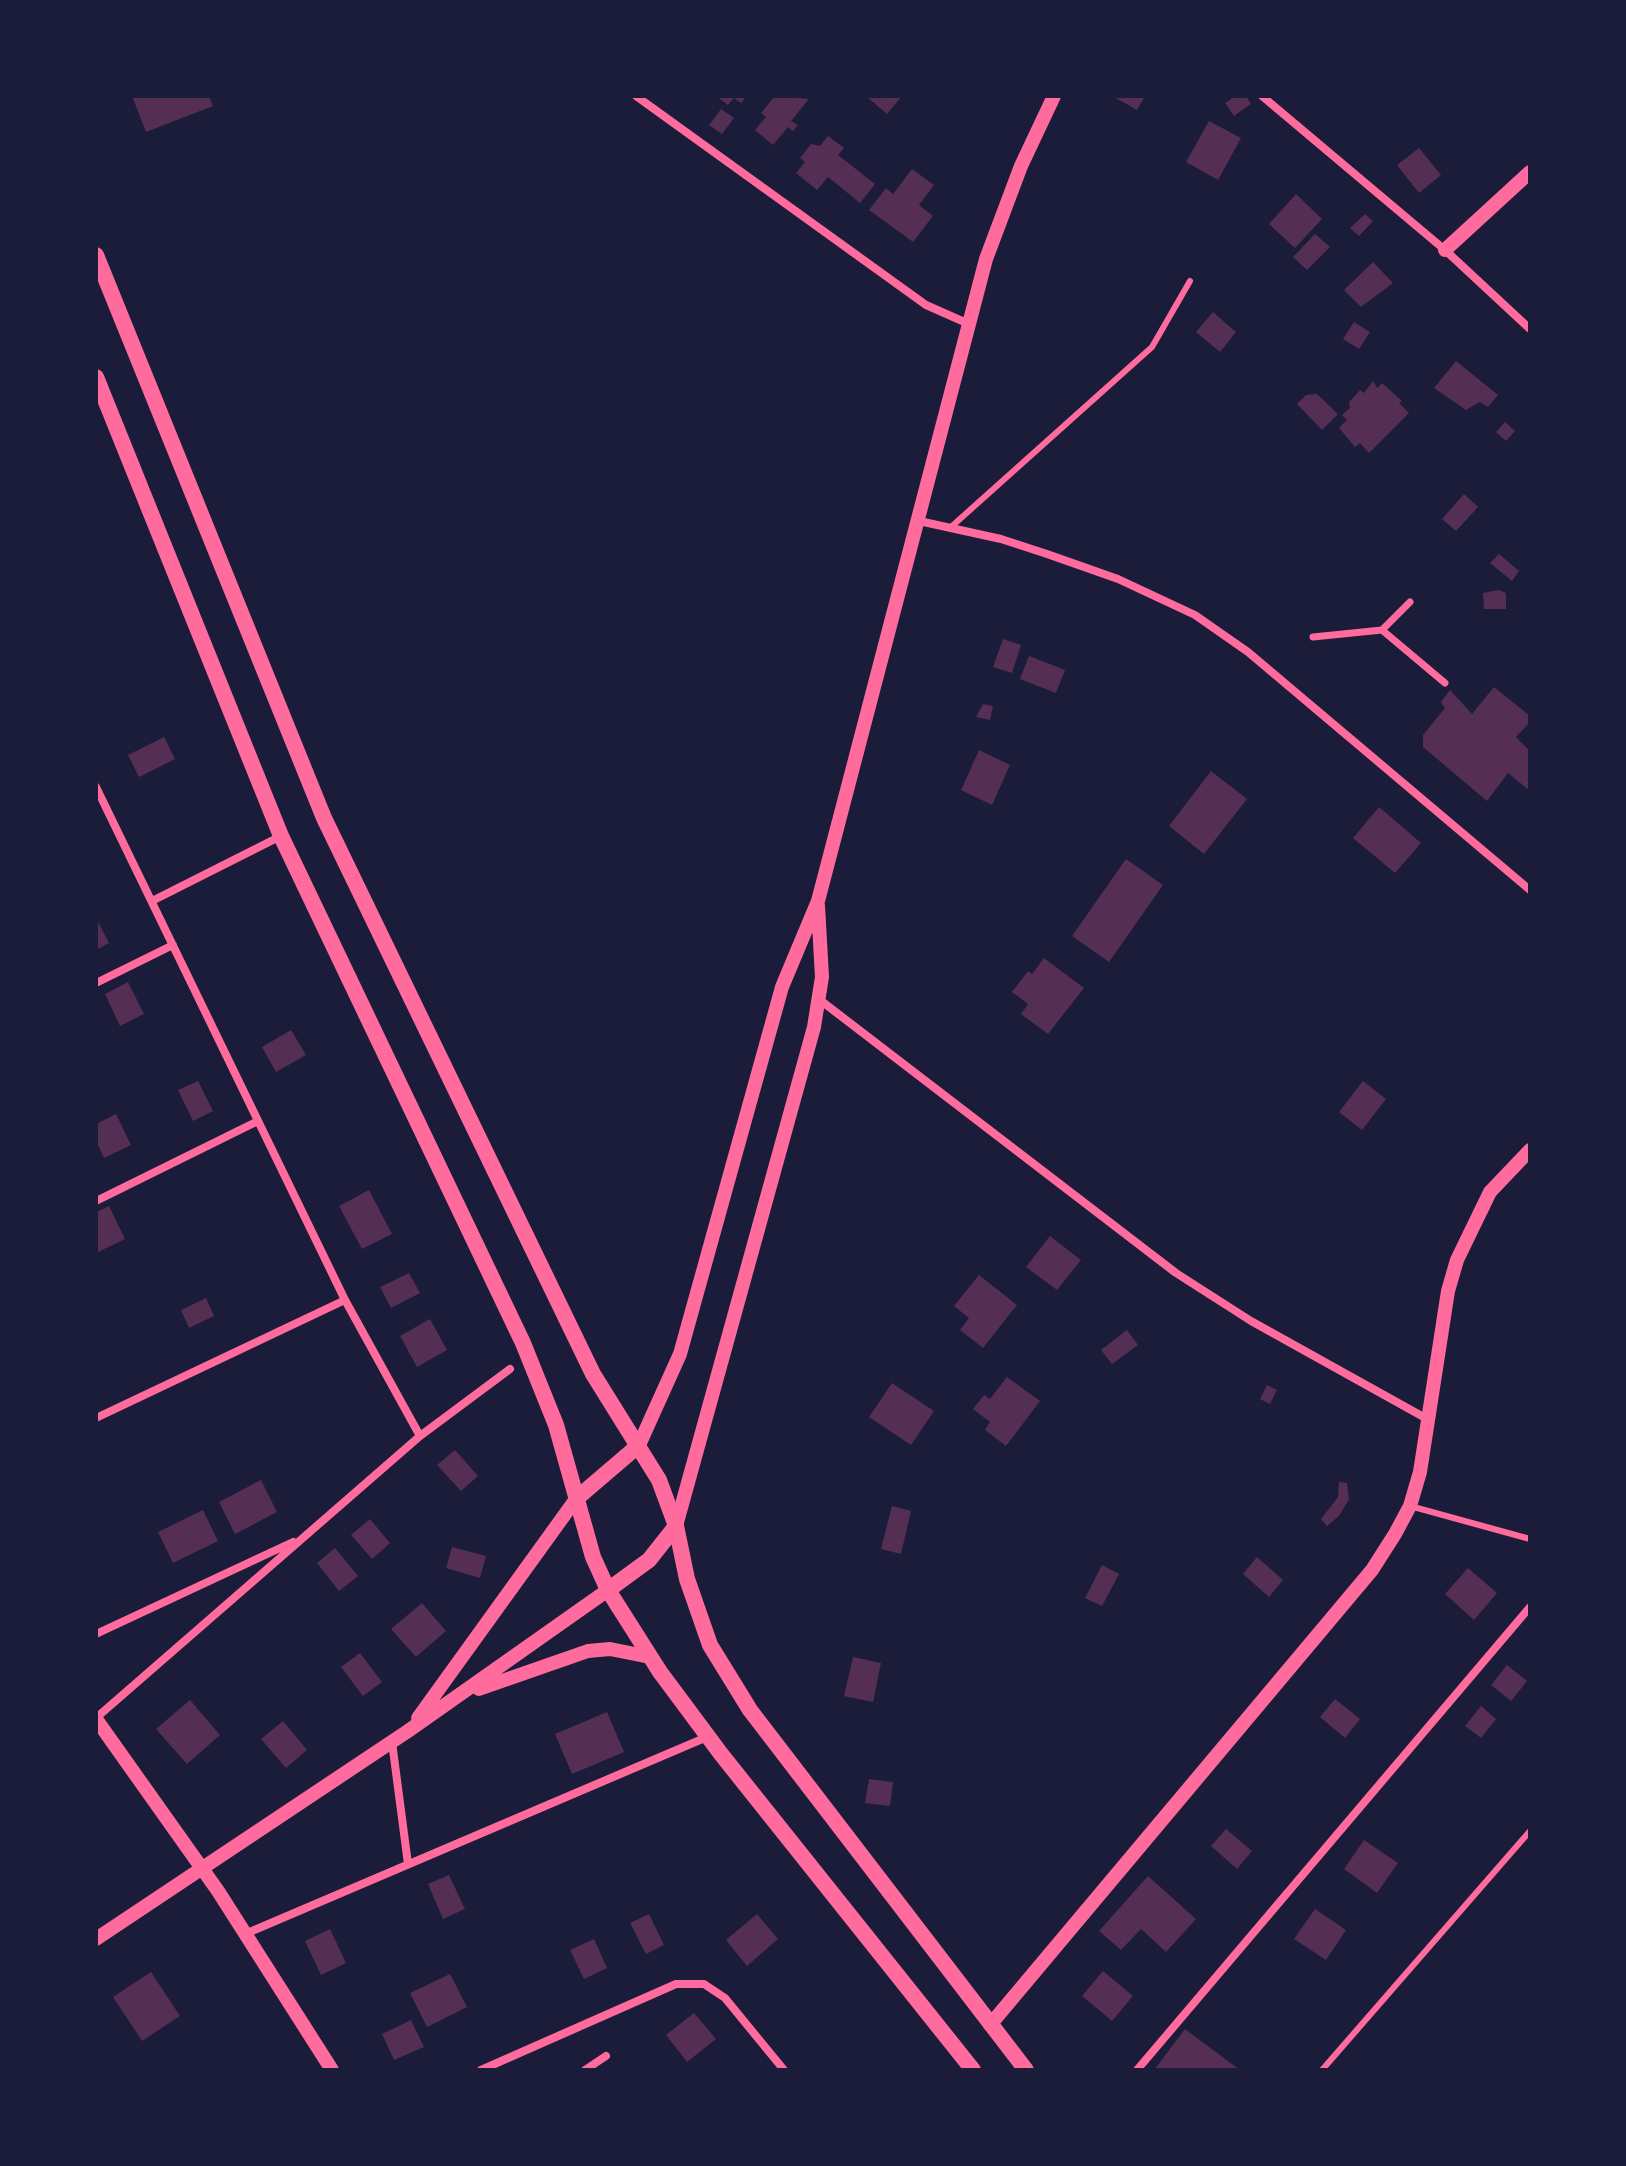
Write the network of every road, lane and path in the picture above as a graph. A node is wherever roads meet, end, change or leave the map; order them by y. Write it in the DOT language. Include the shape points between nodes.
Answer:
graph roads {
  1 [pos="636,96"];
  2 [pos="1262,96"];
  3 [pos="1050,98"];
  4 [pos="1530,172"];
  5 [pos="1445,250"];
  6 [pos="96,255"];
  7 [pos="1190,281"];
  8 [pos="969,324"];
  9 [pos="1530,329"];
  10 [pos="96,377"];
  11 [pos="919,521"];
  12 [pos="951,527"];
  13 [pos="1410,602"];
  14 [pos="1382,630"];
  15 [pos="1313,637"];
  16 [pos="1445,683"];
  17 [pos="96,787"];
  18 [pos="281,836"];
  19 [pos="1530,890"];
  20 [pos="152,901"];
  21 [pos="818,901"];
  22 [pos="173,945"];
  23 [pos="96,983"];
  24 [pos="820,1000"];
  25 [pos="258,1121"];
  26 [pos="1530,1150"];
  27 [pos="96,1201"];
  28 [pos="345,1300"];
  29 [pos="510,1369"];
  30 [pos="96,1418"];
  31 [pos="1429,1420"];
  32 [pos="420,1436"];
  33 [pos="639,1445"];
  34 [pos="576,1499"];
  35 [pos="1410,1506"];
  36 [pos="676,1526"];
  37 [pos="305,1537"];
  38 [pos="1530,1539"];
  39 [pos="608,1590"];
  40 [pos="1530,1607"];
  41 [pos="96,1634"];
  42 [pos="650,1657"];
  43 [pos="457,1698"];
  44 [pos="96,1718"];
  45 [pos="408,1731"];
  46 [pos="708,1736"];
  47 [pos="392,1742"];
  48 [pos="1530,1831"];
  49 [pos="408,1864"];
  50 [pos="203,1870"];
  51 [pos="245,1934"];
  52 [pos="96,1939"];
  53 [pos="990,2025"];
  54 [pos="606,2056"];
  55 [pos="332,2070"];
  56 [pos="481,2070"];
  57 [pos="585,2070"];
  58 [pos="784,2070"];
  59 [pos="973,2070"];
  60 [pos="1026,2070"];
  61 [pos="1137,2070"];
  62 [pos="1322,2070"];
  1 -- 8 [label="street" via="926,305"];
  2 -- 5 [label="street"];
  3 -- 8 [label="street" via="1001,216"];
  4 -- 5 [label="street"];
  5 -- 9 [label="street"];
  6 -- 33 [label="main road" via="324,818 593,1374"];
  7 -- 12 [label="lane" via="1166,328 1136,364"];
  8 -- 11 [label="street"];
  10 -- 18 [label="main road"];
  11 -- 12 [label="street"];
  11 -- 21 [label="street"];
  12 -- 19 [label="street" via="1118,579 1195,615 1248,652"];
  13 -- 14 [label="street"];
  14 -- 15 [label="street"];
  14 -- 16 [label="street"];
  17 -- 20 [label="street"];
  18 -- 20 [label="street"];
  18 -- 34 [label="main road" via="523,1343 556,1425"];
  20 -- 22 [label="street"];
  21 -- 24 [label="street"];
  21 -- 33 [label="street" via="782,987 680,1354"];
  22 -- 23 [label="street"];
  22 -- 25 [label="street"];
  24 -- 31 [label="street" via="1176,1273"];
  24 -- 36 [label="street"];
  25 -- 27 [label="street"];
  25 -- 28 [label="street"];
  26 -- 31 [label="street" via="1490,1192 1457,1260"];
  28 -- 30 [label="street"];
  28 -- 32 [label="street"];
  29 -- 32 [label="street"];
  31 -- 35 [label="street"];
  32 -- 37 [label="street"];
  33 -- 34 [label="main road"];
  33 -- 36 [label="main road"];
  34 -- 39 [label="main road"];
  34 -- 45 [label="street"];
  35 -- 38 [label="lane"];
  35 -- 53 [label="street" via="1372,1570"];
  36 -- 39 [label="main road" via="649,1560"];
  36 -- 53 [label="main road" via="697,1612 725,1673"];
  37 -- 41 [label="street"];
  37 -- 44 [label="street"];
  39 -- 42 [label="main road"];
  39 -- 43 [label="street"];
  40 -- 61 [label="street"];
  42 -- 43 [label="street" via="610,1649 588,1651"];
  42 -- 46 [label="main road"];
  43 -- 45 [label="street"];
  44 -- 50 [label="street"];
  45 -- 47 [label="street"];
  46 -- 49 [label="street"];
  46 -- 59 [label="main road"];
  47 -- 49 [label="street"];
  47 -- 50 [label="street"];
  48 -- 62 [label="lane"];
  49 -- 51 [label="street"];
  50 -- 51 [label="street"];
  50 -- 52 [label="street"];
  51 -- 55 [label="street"];
  53 -- 60 [label="main road"];
  54 -- 57 [label="street"];
  56 -- 58 [label="street" via="676,1984 704,1984 725,1998"];
}
